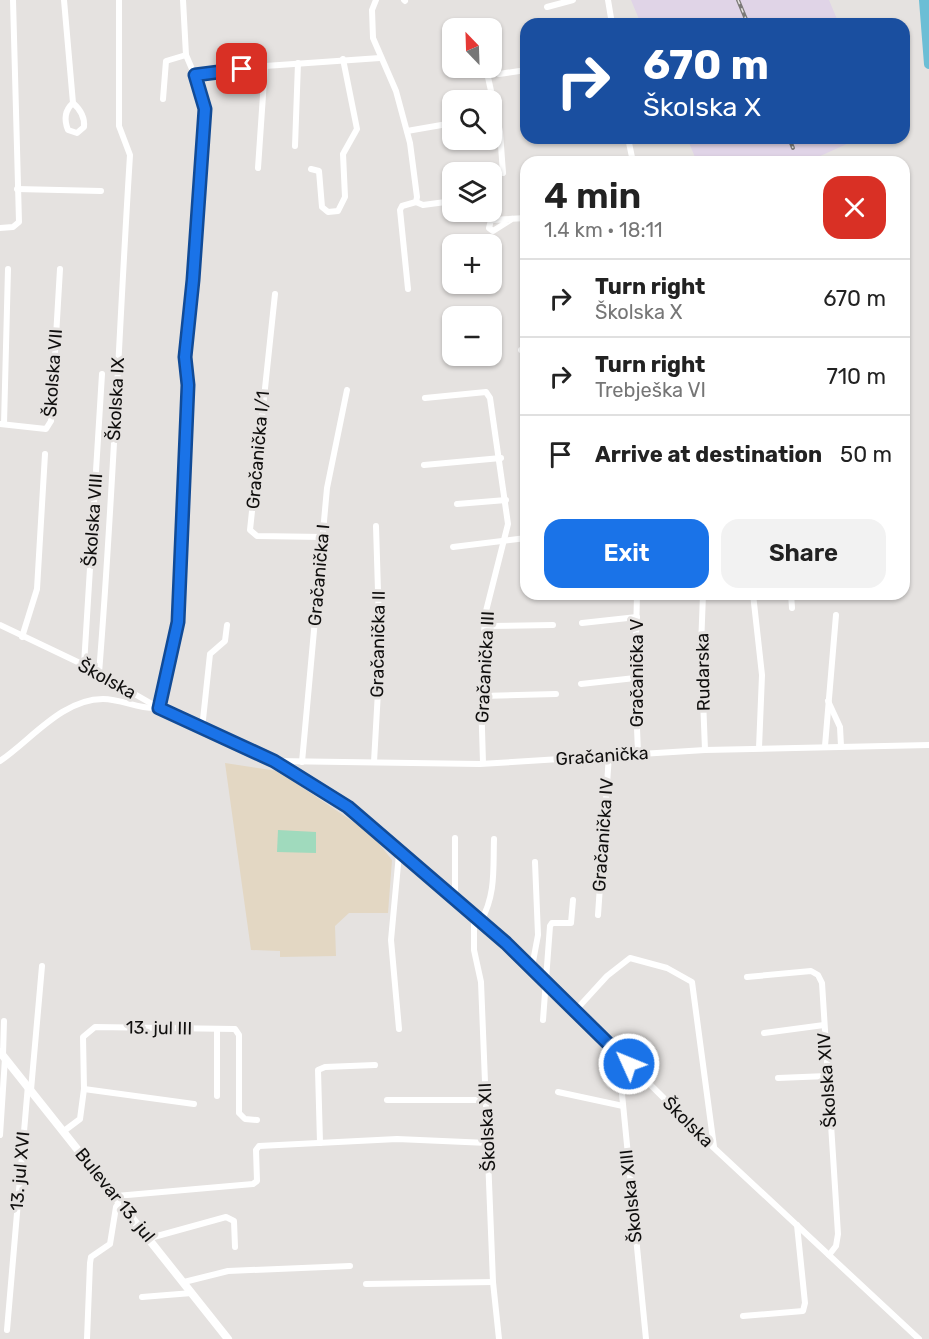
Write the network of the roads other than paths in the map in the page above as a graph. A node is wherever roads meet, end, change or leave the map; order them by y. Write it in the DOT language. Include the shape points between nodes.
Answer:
graph roads {
  1 [pos="13,0"];
  2 [pos="64,0"];
  3 [pos="119,0"];
  4 [pos="183,0"];
  5 [pos="376,0"];
  6 [pos="573,0"];
  7 [pos="608,0"];
  8 [pos="547,7"];
  9 [pos="611,18"];
  10 [pos="186,55"];
  11 [pos="380,58"];
  12 [pos="343,59"];
  13 [pos="298,63"];
  14 [pos="265,66"];
  15 [pos="520,71"];
  16 [pos="502,74"];
  17 [pos="195,75"];
  18 [pos="163,99"];
  19 [pos="73,104"];
  20 [pos="442,125"];
  21 [pos="407,131"];
  22 [pos="295,146"];
  23 [pos="501,150"];
  24 [pos="258,168"];
  25 [pos="311,169"];
  26 [pos="503,172"];
  27 [pos="17,189"];
  28 [pos="101,191"];
  29 [pos="416,202"];
  30 [pos="442,202"];
  31 [pos="520,218"];
  32 [pos="502,219"];
  33 [pos="512,219"];
  34 [pos="489,222"];
  35 [pos="0,228"];
  36 [pos="8,269"];
  37 [pos="60,269"];
  38 [pos="408,290"];
  39 [pos="275,294"];
  40 [pos="102,374"];
  41 [pos="347,390"];
  42 [pos="424,398"];
  43 [pos="2,424"];
  44 [pos="45,454"];
  45 [pos="501,458"];
  46 [pos="424,465"];
  47 [pos="506,500"];
  48 [pos="457,504"];
  49 [pos="376,525"];
  50 [pos="323,537"];
  51 [pos="520,539"];
  52 [pos="505,542"];
  53 [pos="453,548"];
  54 [pos="637,600"];
  55 [pos="703,600"];
  56 [pos="754,600"];
  57 [pos="791,600"];
  58 [pos="792,608"];
  59 [pos="836,615"];
  60 [pos="637,617"];
  61 [pos="582,623"];
  62 [pos="0,625"];
  63 [pos="553,625"];
  64 [pos="227,626"];
  65 [pos="486,626"];
  66 [pos="22,637"];
  67 [pos="84,665"];
  68 [pos="99,673"];
  69 [pos="635,678"];
  70 [pos="580,684"];
  71 [pos="556,694"];
  72 [pos="481,696"];
  73 [pos="827,701"];
  74 [pos="159,708"];
  75 [pos="202,729"];
  76 [pos="929,745"];
  77 [pos="825,746"];
  78 [pos="841,746"];
  79 [pos="759,748"];
  80 [pos="705,750"];
  81 [pos="638,753"];
  82 [pos="609,756"];
  83 [pos="0,761"];
  84 [pos="274,761"];
  85 [pos="302,762"];
  86 [pos="374,762"];
  87 [pos="483,764"];
  88 [pos="455,838"];
  89 [pos="494,839"];
  90 [pos="399,854"];
  91 [pos="535,862"];
  92 [pos="455,900"];
  93 [pos="573,900"];
  94 [pos="474,915"];
  95 [pos="598,915"];
  96 [pos="481,921"];
  97 [pos="42,966"];
  98 [pos="532,967"];
  99 [pos="747,977"];
  100 [pos="544,980"];
  101 [pos="575,1011"];
  102 [pos="543,1020"];
  103 [pos="4,1021"];
  104 [pos="824,1025"];
  105 [pos="399,1029"];
  106 [pos="217,1030"];
  107 [pos="764,1033"];
  108 [pos="618,1053"];
  109 [pos="3,1055"];
  110 [pos="375,1065"];
  111 [pos="827,1076"];
  112 [pos="778,1078"];
  113 [pos="29,1087"];
  114 [pos="84,1089"];
  115 [pos="558,1092"];
  116 [pos="217,1096"];
  117 [pos="387,1100"];
  118 [pos="485,1100"];
  119 [pos="194,1104"];
  120 [pos="623,1107"];
  121 [pos="257,1120"];
  122 [pos="64,1131"];
  123 [pos="0,1135"];
  124 [pos="320,1143"];
  125 [pos="488,1143"];
  126 [pos="714,1148"];
  127 [pos="118,1199"];
  128 [pos="797,1225"];
  129 [pos="150,1238"];
  130 [pos="235,1247"];
  131 [pos="829,1255"];
  132 [pos="350,1266"];
  133 [pos="184,1282"];
  134 [pos="493,1282"];
  135 [pos="366,1284"];
  136 [pos="192,1293"];
  137 [pos="142,1297"];
  138 [pos="743,1316"];
  139 [pos="219,1328"];
  140 [pos="7,1330"];
  141 [pos="87,1339"];
  142 [pos="219,1339"];
  143 [pos="228,1339"];
  144 [pos="499,1339"];
  145 [pos="646,1339"];
  146 [pos="919,1339"];
  1 -- 27 [label="street"];
  2 -- 19 [label="street"];
  3 -- 68 [label="street, Školska IX" via="119,126 130,155 111,530"];
  4 -- 10 [label="street"];
  5 -- 11 [label="street" via="372,10 373,38"];
  6 -- 8 [label="street"];
  7 -- 9 [label="street"];
  10 -- 17 [label="street"];
  10 -- 18 [label="street" via="166,61"];
  11 -- 12 [label="street"];
  11 -- 21 [label="street" via="396,91"];
  12 -- 13 [label="street"];
  12 -- 25 [label="street" via="357,129 343,154 345,196 338,210 328,212 322,207 321,177 319,171"];
  13 -- 14 [label="street"];
  13 -- 22 [label="street"];
  14 -- 17 [label="street"];
  14 -- 24 [label="street"];
  15 -- 16 [label="street"];
  17 -- 74 [label="street" via="205,109 185,357 188,385 178,622"];
  19 -- 19 [label="street" via="65,123 68,130 77,133 84,127 84,121"];
  20 -- 21 [label="street"];
  21 -- 29 [label="street"];
  23 -- 26 [label="street"];
  27 -- 28 [label="street"];
  27 -- 35 [label="street" via="19,222"];
  29 -- 30 [label="street"];
  29 -- 38 [label="street" via="400,210"];
  31 -- 33 [label="street"];
  32 -- 33 [label="street"];
  33 -- 34 [label="street" via="493,231"];
  36 -- 43 [label="street"];
  37 -- 43 [label="street, Školska VII" via="51,421 46,429"];
  39 -- 50 [label="street, Gračanička I/1" via="250,530 257,536"];
  40 -- 67 [label="street, Školska VIII"];
  41 -- 50 [label="street, Gračanička I" via="327,488"];
  42 -- 45 [label="street, Gračanička III" via="482,391 488,394"];
  44 -- 66 [label="street" via="37,589"];
  45 -- 46 [label="street"];
  45 -- 47 [label="street, Gračanička III"];
  47 -- 48 [label="street"];
  47 -- 52 [label="street, Gračanička III"];
  49 -- 86 [label="street, Gračanička II" via="380,656"];
  50 -- 85 [label="street, Gračanička I"];
  51 -- 52 [label="street"];
  52 -- 53 [label="street"];
  52 -- 65 [label="street, Gračanička III" via="485,615"];
  54 -- 60 [label="street, Gračanička V"];
  55 -- 80 [label="street, Rudarska"];
  56 -- 79 [label="street" via="762,675"];
  57 -- 58 [label="street"];
  59 -- 73 [label="street"];
  60 -- 61 [label="street"];
  60 -- 69 [label="street, Gračanička V"];
  62 -- 66 [label="street, Školska"];
  63 -- 65 [label="street"];
  64 -- 75 [label="street" via="225,641 210,654"];
  65 -- 72 [label="street, Gračanička III"];
  66 -- 67 [label="street, Školska"];
  67 -- 68 [label="street, Školska"];
  68 -- 74 [label="street, Školska"];
  69 -- 70 [label="street"];
  69 -- 81 [label="street, Gračanička V"];
  71 -- 72 [label="street"];
  72 -- 87 [label="street, Gračanička III"];
  73 -- 77 [label="street"];
  73 -- 78 [label="street" via="840,727"];
  74 -- 75 [label="street, Školska"];
  74 -- 83 [label="street" via="103,699 87,701 45,724"];
  75 -- 84 [label="street, Školska"];
  76 -- 78 [label="street, Gračanička"];
  77 -- 78 [label="street, Gračanička"];
  77 -- 79 [label="street, Gračanička"];
  79 -- 80 [label="street, Gračanička"];
  80 -- 81 [label="street, Gračanička"];
  81 -- 82 [label="street, Gračanička"];
  82 -- 87 [label="street, Gračanička"];
  82 -- 95 [label="street, Gračanička IV"];
  84 -- 85 [label="street, Gračanička"];
  84 -- 90 [label="street, Školska" via="348,807 378,830"];
  85 -- 86 [label="street, Gračanička"];
  86 -- 87 [label="street, Gračanička"];
  88 -- 92 [label="street"];
  89 -- 96 [label="street" via="494,881 490,904"];
  90 -- 92 [label="street, Školska"];
  90 -- 105 [label="street" via="391,940"];
  91 -- 98 [label="street" via="538,935"];
  92 -- 94 [label="street, Školska"];
  93 -- 100 [label="street" via="571,923 550,924"];
  94 -- 96 [label="street, Školska"];
  94 -- 118 [label="street, Školska XII" via="474,950 481,982"];
  96 -- 98 [label="street, Školska"];
  97 -- 113 [label="street, 13. jul XVI"];
  98 -- 100 [label="street, Školska"];
  99 -- 104 [label="street, Školska XIV" via="814,972 822,983"];
  100 -- 101 [label="street, Školska"];
  100 -- 102 [label="street"];
  101 -- 108 [label="street, Školska"];
  101 -- 126 [label="street" via="630,958 667,968 692,982"];
  103 -- 109 [label="street"];
  104 -- 107 [label="street"];
  104 -- 111 [label="street, Školska XIV"];
  106 -- 114 [label="street, 13. jul III" via="95,1027 83,1037"];
  106 -- 116 [label="street"];
  106 -- 121 [label="street, 13. jul III" via="239,1032 239,1113 245,1119"];
  108 -- 120 [label="street, Školska XIII"];
  108 -- 126 [label="street, Školska"];
  109 -- 113 [label="street, Bulevar 13. jul"];
  109 -- 123 [label="street"];
  110 -- 124 [label="street" via="318,1070"];
  111 -- 112 [label="street"];
  111 -- 131 [label="street, Školska XIV" via="838,1234"];
  113 -- 122 [label="street, Bulevar 13. jul"];
  113 -- 140 [label="street, 13. jul XVI"];
  114 -- 119 [label="street"];
  114 -- 122 [label="street, 13. jul III" via="80,1119"];
  115 -- 120 [label="street"];
  117 -- 118 [label="street"];
  118 -- 125 [label="street, Školska XII"];
  120 -- 145 [label="street, Školska XIII"];
  122 -- 127 [label="street, Bulevar 13. jul"];
  124 -- 125 [label="street"];
  124 -- 127 [label="street" via="259,1146 257,1181 253,1184"];
  125 -- 134 [label="street, Školska XII"];
  126 -- 128 [label="street, Školska"];
  127 -- 129 [label="street, Bulevar 13. jul"];
  127 -- 141 [label="street" via="110,1244 90,1263"];
  128 -- 131 [label="street, Školska"];
  128 -- 138 [label="street" via="803,1311"];
  129 -- 130 [label="street" via="226,1217 236,1225"];
  129 -- 133 [label="street, Bulevar 13. jul"];
  131 -- 146 [label="street, Školska"];
  132 -- 133 [label="street" via="228,1271"];
  133 -- 136 [label="street, Bulevar 13. jul"];
  134 -- 135 [label="street"];
  134 -- 144 [label="street, Školska XII"];
  136 -- 137 [label="street"];
  136 -- 139 [label="street, Bulevar 13. jul"];
  139 -- 142 [label="street"];
  139 -- 143 [label="street, Bulevar 13. jul"];
}
